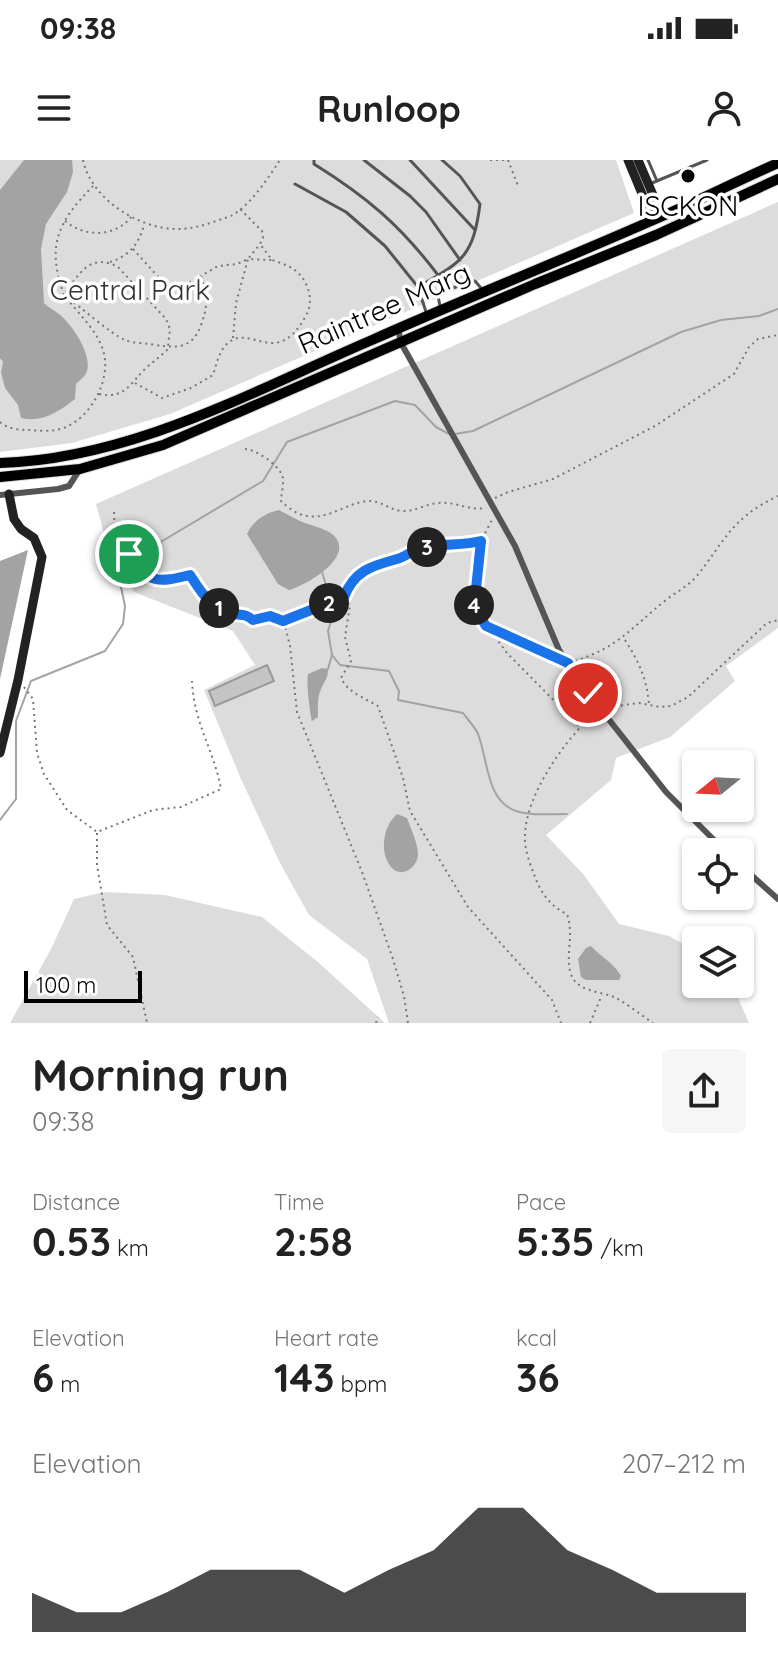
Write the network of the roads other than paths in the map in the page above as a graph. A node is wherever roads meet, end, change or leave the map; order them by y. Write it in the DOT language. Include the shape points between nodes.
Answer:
graph roads {
  1 [pos="314,160"];
  2 [pos="364,160"];
  3 [pos="410,160"];
  4 [pos="442,160"];
  5 [pos="628,160"];
  6 [pos="638,160"];
  7 [pos="648,160"];
  8 [pos="707,160"];
  9 [pos="778,163"];
  10 [pos="778,179"];
  11 [pos="653,183"];
  12 [pos="295,184"];
  13 [pos="657,218"];
  14 [pos="475,231"];
  15 [pos="460,260"];
  16 [pos="438,275"];
  17 [pos="418,287"];
  18 [pos="427,316"];
  19 [pos="398,328"];
  20 [pos="401,343"];
  21 [pos="0,463"];
  22 [pos="80,469"];
  23 [pos="0,477"];
  24 [pos="4,494"];
  25 [pos="0,753"];
  26 [pos="712,838"];
  27 [pos="754,878"];
  28 [pos="778,899"];
  1 -- 16 [label="lane" via="387,216"];
  2 -- 15 [label="lane" via="426,212"];
  3 -- 14 [label="lane"];
  4 -- 14 [label="lane" via="479,200"];
  5 -- 13 [label="street"];
  6 -- 11 [label="street"];
  7 -- 11 [label="lane"];
  8 -- 11 [label="lane"];
  9 -- 13 [label="main road, Raintree Marg"];
  10 -- 20 [label="main road, Raintree Marg"];
  11 -- 13 [label="street"];
  12 -- 17 [label="lane" via="346,212 385,246"];
  13 -- 18 [label="main road, Raintree Marg"];
  14 -- 15 [label="lane"];
  15 -- 16 [label="lane"];
  16 -- 17 [label="lane"];
  17 -- 18 [label="lane"];
  18 -- 19 [label="main road, Raintree Marg"];
  19 -- 20 [label="street"];
  19 -- 21 [label="main road, Raintree Marg" via="158,432 51,459"];
  20 -- 22 [label="main road, Raintree Marg" via="163,445"];
  20 -- 26 [label="street" via="515,546 559,650 666,792"];
  22 -- 23 [label="main road, Raintree Marg"];
  22 -- 24 [label="street" via="69,486"];
  24 -- 25 [label="street" via="14,519 34,538 42,557"];
  27 -- 28 [label="street"];
}
